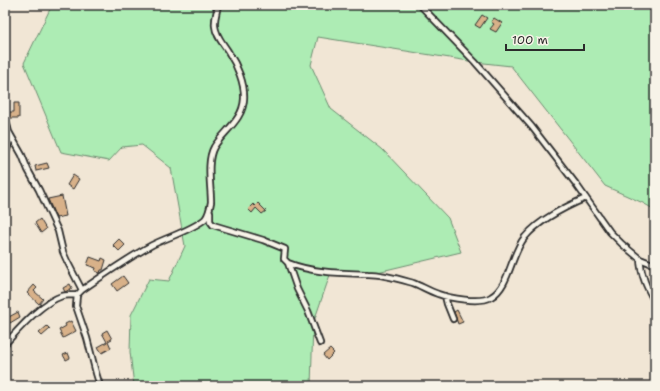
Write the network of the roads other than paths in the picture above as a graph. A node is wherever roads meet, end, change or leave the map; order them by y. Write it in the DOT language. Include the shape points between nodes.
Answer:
graph roads {
  1 [pos="218,5"];
  2 [pos="420,5"];
  3 [pos="5,101"];
  4 [pos="11,136"];
  5 [pos="5,156"];
  6 [pos="586,198"];
  7 [pos="210,209"];
  8 [pos="640,259"];
  9 [pos="288,263"];
  10 [pos="655,265"];
  11 [pos="82,290"];
  12 [pos="77,295"];
  13 [pos="445,296"];
  14 [pos="655,302"];
  15 [pos="453,319"];
  16 [pos="320,343"];
  17 [pos="5,344"];
  18 [pos="100,386"];
  1 -- 7 [label="street" via="216,32 235,64 243,87 244,99 237,120 214,147 210,157"];
  2 -- 6 [label="street" via="532,127"];
  3 -- 4 [label="street" via="6,120"];
  4 -- 5 [label="street"];
  4 -- 11 [label="street" via="37,185 58,231 63,252"];
  6 -- 8 [label="street" via="610,232"];
  6 -- 13 [label="street" via="562,209 524,237 502,284 491,297 478,300"];
  7 -- 9 [label="street" via="210,222 214,225 283,248 286,251 284,259"];
  7 -- 11 [label="street" via="201,222 129,258"];
  8 -- 10 [label="street"];
  8 -- 14 [label="street" via="640,270"];
  9 -- 13 [label="street" via="300,268 340,274 380,275 413,283"];
  9 -- 16 [label="street"];
  11 -- 12 [label="street"];
  12 -- 17 [label="street" via="53,300"];
  12 -- 18 [label="street" via="76,306"];
  13 -- 15 [label="street"];
}
